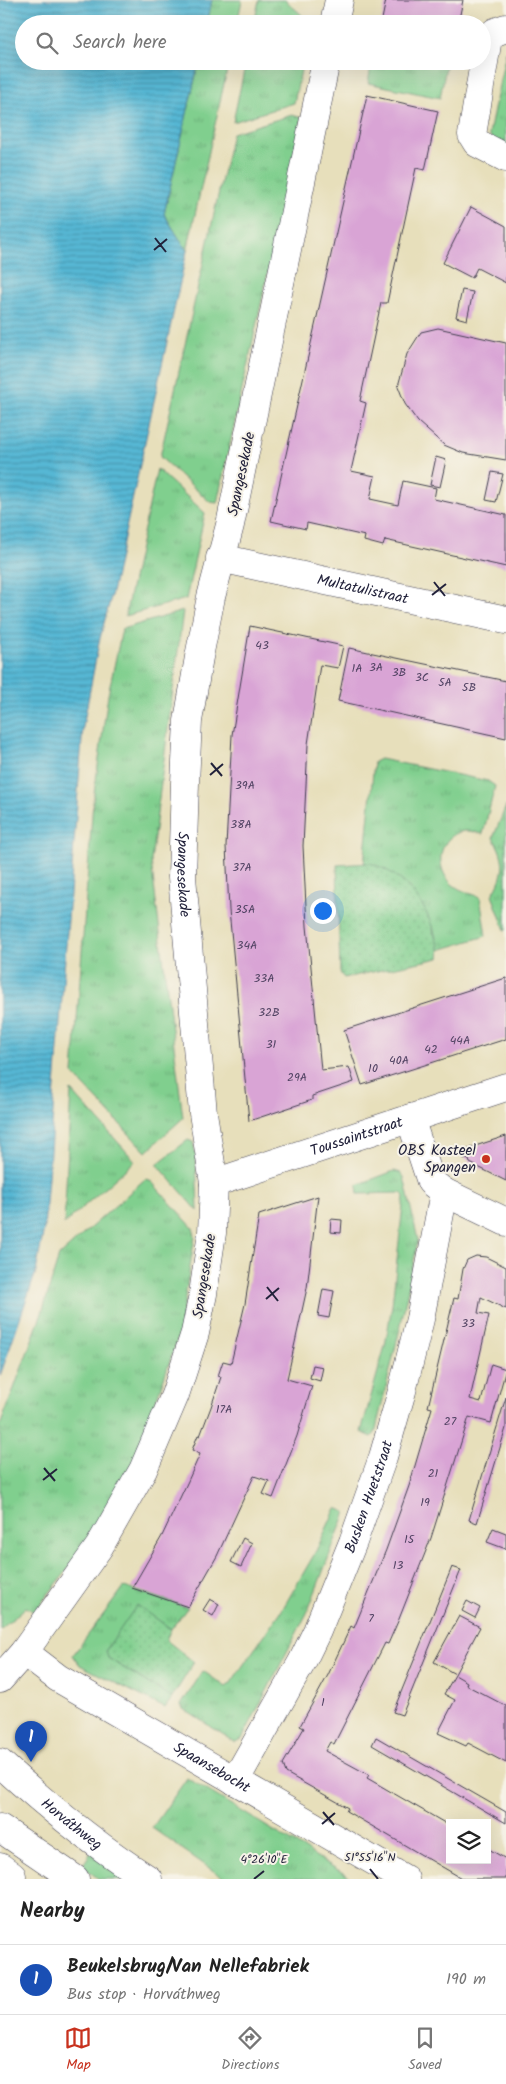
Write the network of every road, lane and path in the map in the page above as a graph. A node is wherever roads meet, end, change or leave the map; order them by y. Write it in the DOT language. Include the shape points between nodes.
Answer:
graph roads {
  1 [pos="340,0"];
  2 [pos="336,15"];
  3 [pos="506,28"];
  4 [pos="491,35"];
  5 [pos="324,70"];
  6 [pos="483,70"];
  7 [pos="506,158"];
  8 [pos="220,558"];
  9 [pos="506,620"];
  10 [pos="506,1087"];
  11 [pos="410,1118"];
  12 [pos="214,1183"];
  13 [pos="444,1192"];
  14 [pos="506,1222"];
  15 [pos="24,1652"];
  16 [pos="0,1679"];
  17 [pos="0,1763"];
  18 [pos="235,1781"];
  19 [pos="0,1828"];
  20 [pos="75,1879"];
  21 [pos="148,1879"];
  22 [pos="405,1879"];
  1 -- 2 [label="street"];
  3 -- 4 [label="street"];
  5 -- 8 [label="street, Spangesekade" via="240,479"];
  6 -- 7 [label="street" via="472,135 477,143"];
  8 -- 9 [label="street, Multatulistraat"];
  8 -- 12 [label="street, Spangesekade" via="188,721 182,877 203,1114"];
  10 -- 11 [label="street"];
  11 -- 12 [label="street, Toussaintstraat"];
  11 -- 13 [label="street, Toussaintstraat" via="431,1182"];
  12 -- 15 [label="street, Spangesekade" via="212,1234 203,1294 195,1333 175,1395 144,1470 120,1514"];
  13 -- 14 [label="street, Toussaintstraat"];
  13 -- 18 [label="street, Busken Huetstraat" via="420,1319 402,1391 353,1542 302,1662"];
  15 -- 16 [label="street, Spangesekade"];
  15 -- 18 [label="street, Spaansebocht" via="58,1678"];
  17 -- 21 [label="street, Horváthweg" via="62,1818"];
  18 -- 22 [label="street, Spaansebocht"];
  19 -- 20 [label="street"];
}
